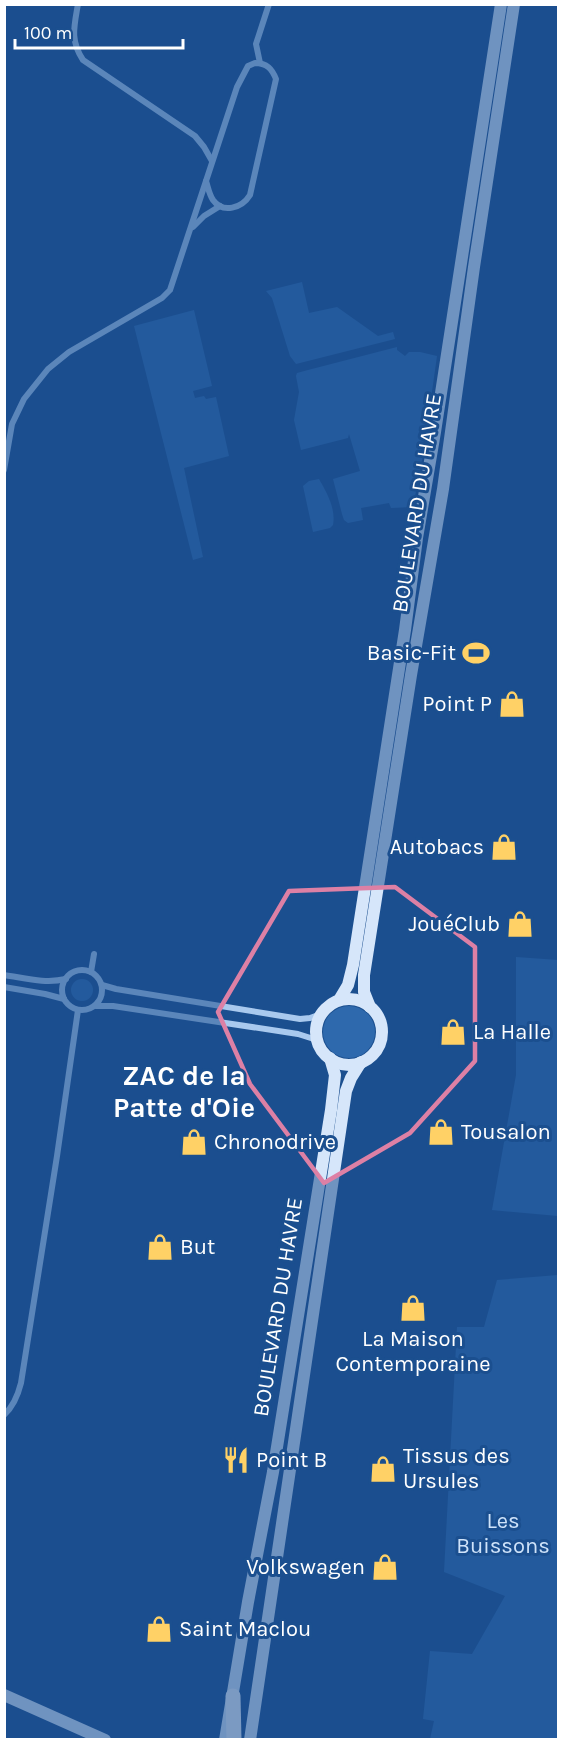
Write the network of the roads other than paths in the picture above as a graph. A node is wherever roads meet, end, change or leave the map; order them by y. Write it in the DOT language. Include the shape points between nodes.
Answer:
graph roads {
  1 [pos="78,4"];
  2 [pos="269,4"];
  3 [pos="501,4"];
  4 [pos="514,4"];
  5 [pos="260,63"];
  6 [pos="212,161"];
  7 [pos="206,181"];
  8 [pos="220,206"];
  9 [pos="191,229"];
  10 [pos="4,470"];
  11 [pos="94,954"];
  12 [pos="91,972"];
  13 [pos="4,975"];
  14 [pos="66,979"];
  15 [pos="102,984"];
  16 [pos="4,987"];
  17 [pos="64,999"];
  18 [pos="339,1000"];
  19 [pos="96,1006"];
  20 [pos="370,1007"];
  21 [pos="78,1010"];
  22 [pos="321,1014"];
  23 [pos="317,1040"];
  24 [pos="330,1059"];
  25 [pos="361,1062"];
  26 [pos="4,1414"];
  27 [pos="4,1695"];
  28 [pos="233,1696"];
  29 [pos="105,1740"];
  30 [pos="225,1740"];
  31 [pos="234,1740"];
  32 [pos="250,1740"];
  1 -- 6 [label="street" via="74,40 83,60 195,136"];
  2 -- 5 [label="street" via="256,44"];
  3 -- 18 [label="main road, BOULEVARD DU HAVRE" via="353,965 348,986"];
  4 -- 20 [label="main road, BOULEVARD DU HAVRE" via="364,975 364,992"];
  5 -- 6 [label="street" via="248,66 237,87"];
  5 -- 8 [label="street" via="270,68 276,79 250,195 236,207"];
  6 -- 7 [label="street"];
  7 -- 8 [label="street" via="210,195"];
  7 -- 9 [label="street"];
  8 -- 9 [label="street"];
  9 -- 10 [label="street" via="170,290 162,298 69,352 40,378 12,424"];
  11 -- 12 [label="street"];
  12 -- 14 [label="street" via="80,970"];
  12 -- 15 [label="street"];
  13 -- 14 [label="street" via="47,981"];
  14 -- 17 [label="street"];
  15 -- 19 [label="street" via="102,996"];
  15 -- 22 [label="street" via="300,1019"];
  16 -- 17 [label="street"];
  17 -- 21 [label="street"];
  18 -- 20 [label="main road" via="355,1000"];
  18 -- 22 [label="main road, BOULEVARD DU HAVRE"];
  19 -- 21 [label="street"];
  19 -- 23 [label="street" via="298,1034"];
  20 -- 25 [label="main road, BOULEVARD DU HAVRE" via="379,1018 381,1036 374,1053"];
  21 -- 26 [label="street" via="21,1383 10,1410"];
  22 -- 23 [label="main road"];
  23 -- 24 [label="main road, BOULEVARD DU HAVRE"];
  24 -- 25 [label="main road" via="345,1064"];
  24 -- 28 [label="main road, BOULEVARD DU HAVRE" via="335,1075 331,1110"];
  25 -- 32 [label="main road, BOULEVARD DU HAVRE" via="346,1091"];
  27 -- 29 [label="main road"];
  28 -- 30 [label="main road, BOULEVARD DU HAVRE"];
  28 -- 31 [label="main road"];
}
